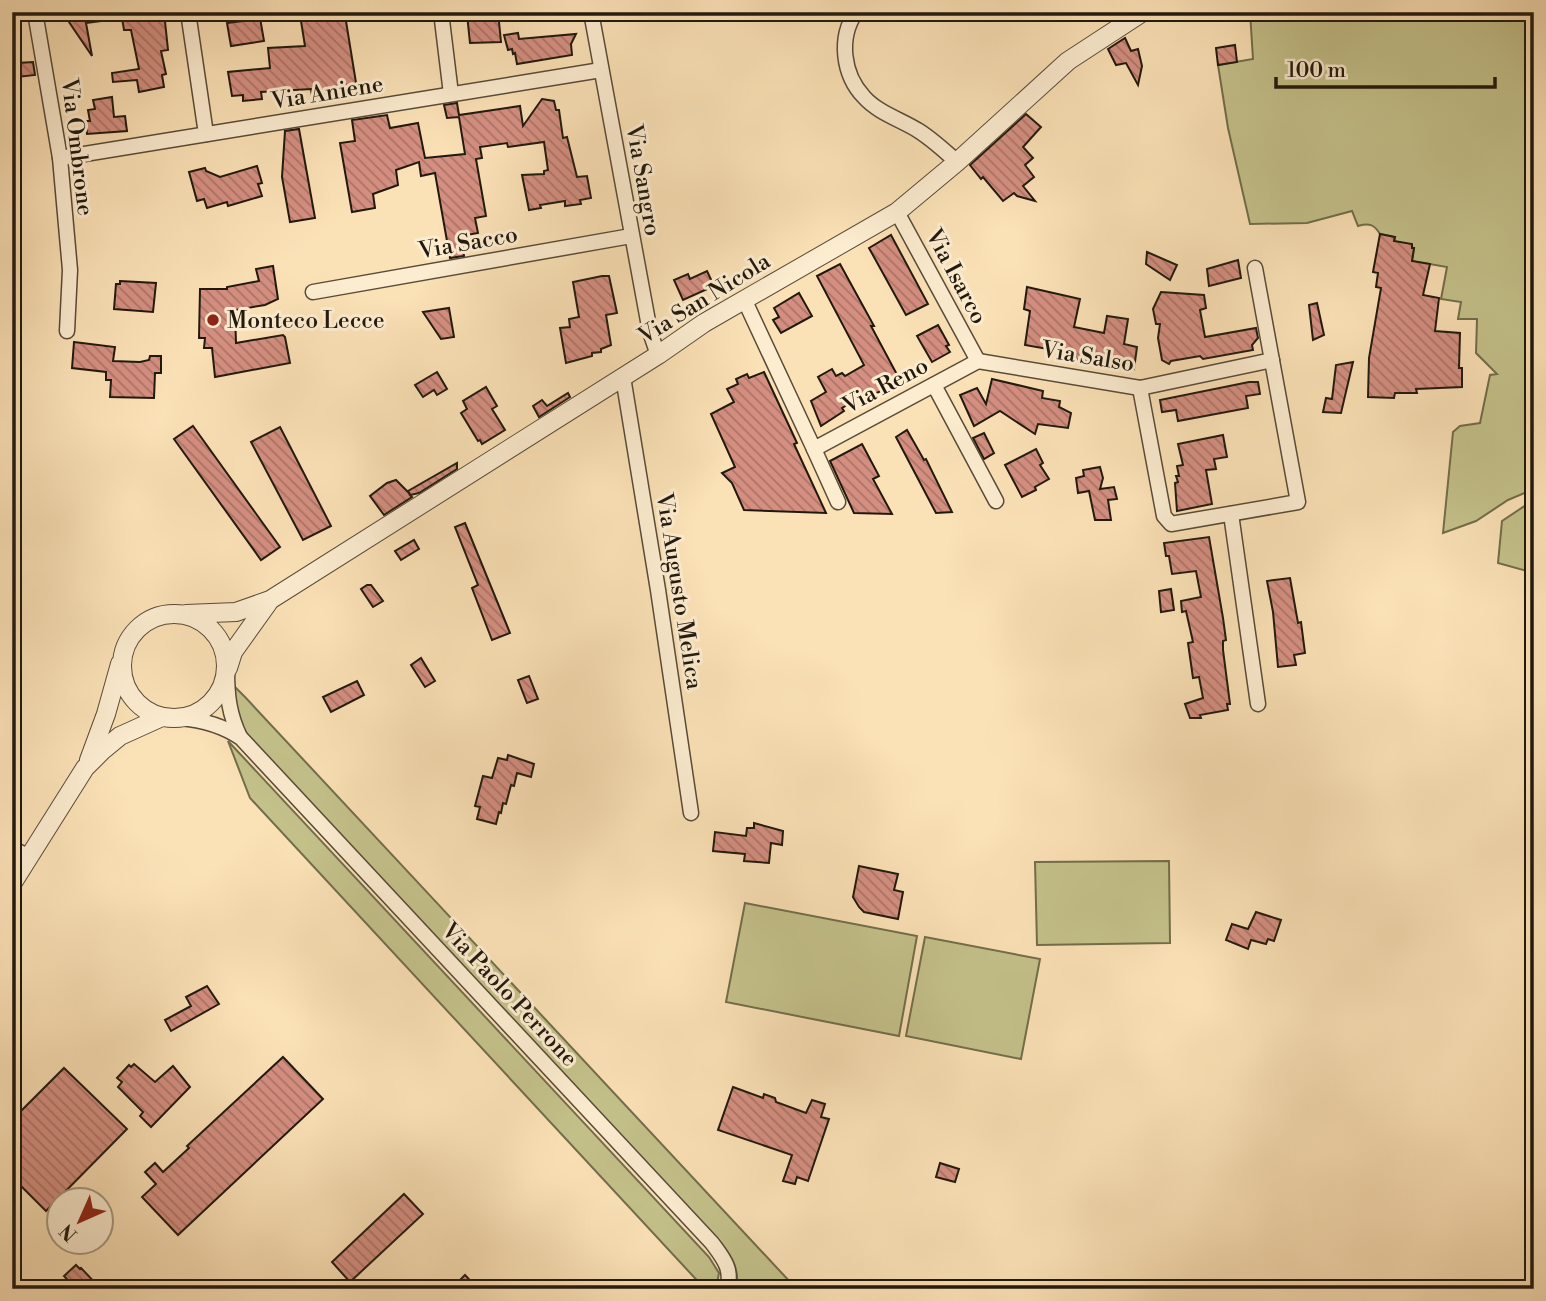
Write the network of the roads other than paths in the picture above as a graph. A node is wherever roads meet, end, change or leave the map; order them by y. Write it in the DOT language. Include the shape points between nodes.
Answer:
graph roads {
  1 [pos="35,12"];
  2 [pos="188,12"];
  3 [pos="441,12"];
  4 [pos="591,12"];
  5 [pos="856,12"];
  6 [pos="1143,12"];
  7 [pos="601,70"];
  8 [pos="451,94"];
  9 [pos="206,134"];
  10 [pos="60,158"];
  11 [pos="957,162"];
  12 [pos="897,212"];
  13 [pos="631,236"];
  14 [pos="1255,268"];
  15 [pos="313,292"];
  16 [pos="744,299"];
  17 [pos="67,331"];
  18 [pos="658,355"];
  19 [pos="1272,360"];
  20 [pos="978,361"];
  21 [pos="623,377"];
  22 [pos="934,385"];
  23 [pos="1140,388"];
  24 [pos="814,449"];
  25 [pos="996,501"];
  26 [pos="838,502"];
  27 [pos="1231,514"];
  28 [pos="270,600"];
  29 [pos="186,614"];
  30 [pos="122,657"];
  31 [pos="227,670"];
  32 [pos="1258,704"];
  33 [pos="162,717"];
  34 [pos="180,718"];
  35 [pos="240,738"];
  36 [pos="85,768"];
  37 [pos="691,813"];
  38 [pos="12,848"];
  39 [pos="29,857"];
  40 [pos="12,884"];
  41 [pos="727,1289"];
  1 -- 10 [label="street, Via Ombrone"];
  2 -- 9 [label="street"];
  3 -- 8 [label="street"];
  4 -- 7 [label="street, Via Sangro"];
  5 -- 11 [label="street" via="845,45 853,83 865,99 941,146"];
  6 -- 11 [label="street, Via San Nicola" via="1068,61"];
  7 -- 8 [label="street, Via Aniene"];
  7 -- 13 [label="street, Via Sangro"];
  8 -- 9 [label="street, Via Aniene"];
  9 -- 10 [label="street, Via Aniene"];
  10 -- 17 [label="street, Via Ombrone" via="69,270"];
  11 -- 12 [label="street, Via San Nicola"];
  12 -- 16 [label="street, Via San Nicola"];
  12 -- 20 [label="street, Via Isarco"];
  13 -- 15 [label="street, Via Sacco"];
  13 -- 18 [label="street, Via Sangro"];
  14 -- 19 [label="street"];
  16 -- 18 [label="street, Via San Nicola"];
  16 -- 24 [label="street"];
  18 -- 21 [label="street, Via San Nicola"];
  19 -- 23 [label="street, Via Salso"];
  19 -- 27 [label="street" via="1298,502"];
  20 -- 22 [label="street, Via Reno"];
  20 -- 23 [label="street, Via Salso"];
  21 -- 28 [label="street, Via San Nicola"];
  21 -- 37 [label="street, Via Augusto Melica"];
  22 -- 24 [label="street, Via Reno"];
  22 -- 25 [label="street"];
  23 -- 27 [label="street" via="1164,516 1171,524"];
  24 -- 26 [label="street"];
  27 -- 32 [label="street"];
  28 -- 29 [label="street, Via San Nicola" via="236,612"];
  28 -- 31 [label="street, Via San Nicola" via="233,652"];
  29 -- 30 [label="street, Via San Nicola" via="159,615 146,621 134,631"];
  29 -- 31 [label="street" via="204,622 217,636"];
  30 -- 33 [label="street" via="130,694 140,706"];
  30 -- 36 [label="street, Via San Nicola"];
  31 -- 34 [label="street, Via San Nicola" via="215,700 200,712"];
  31 -- 35 [label="street, Via Paolo Perrone" via="227,702"];
  33 -- 34 [label="street, Via San Nicola"];
  33 -- 36 [label="street, Via San Nicola" via="120,736"];
  34 -- 35 [label="street, Via Paolo Perrone" via="225,727"];
  35 -- 41 [label="street, Via Paolo Perrone" via="712,1243 727,1264"];
  36 -- 39 [label="street, Via San Nicola"];
  38 -- 39 [label="street"];
  39 -- 40 [label="street, Via San Nicola"];
}
